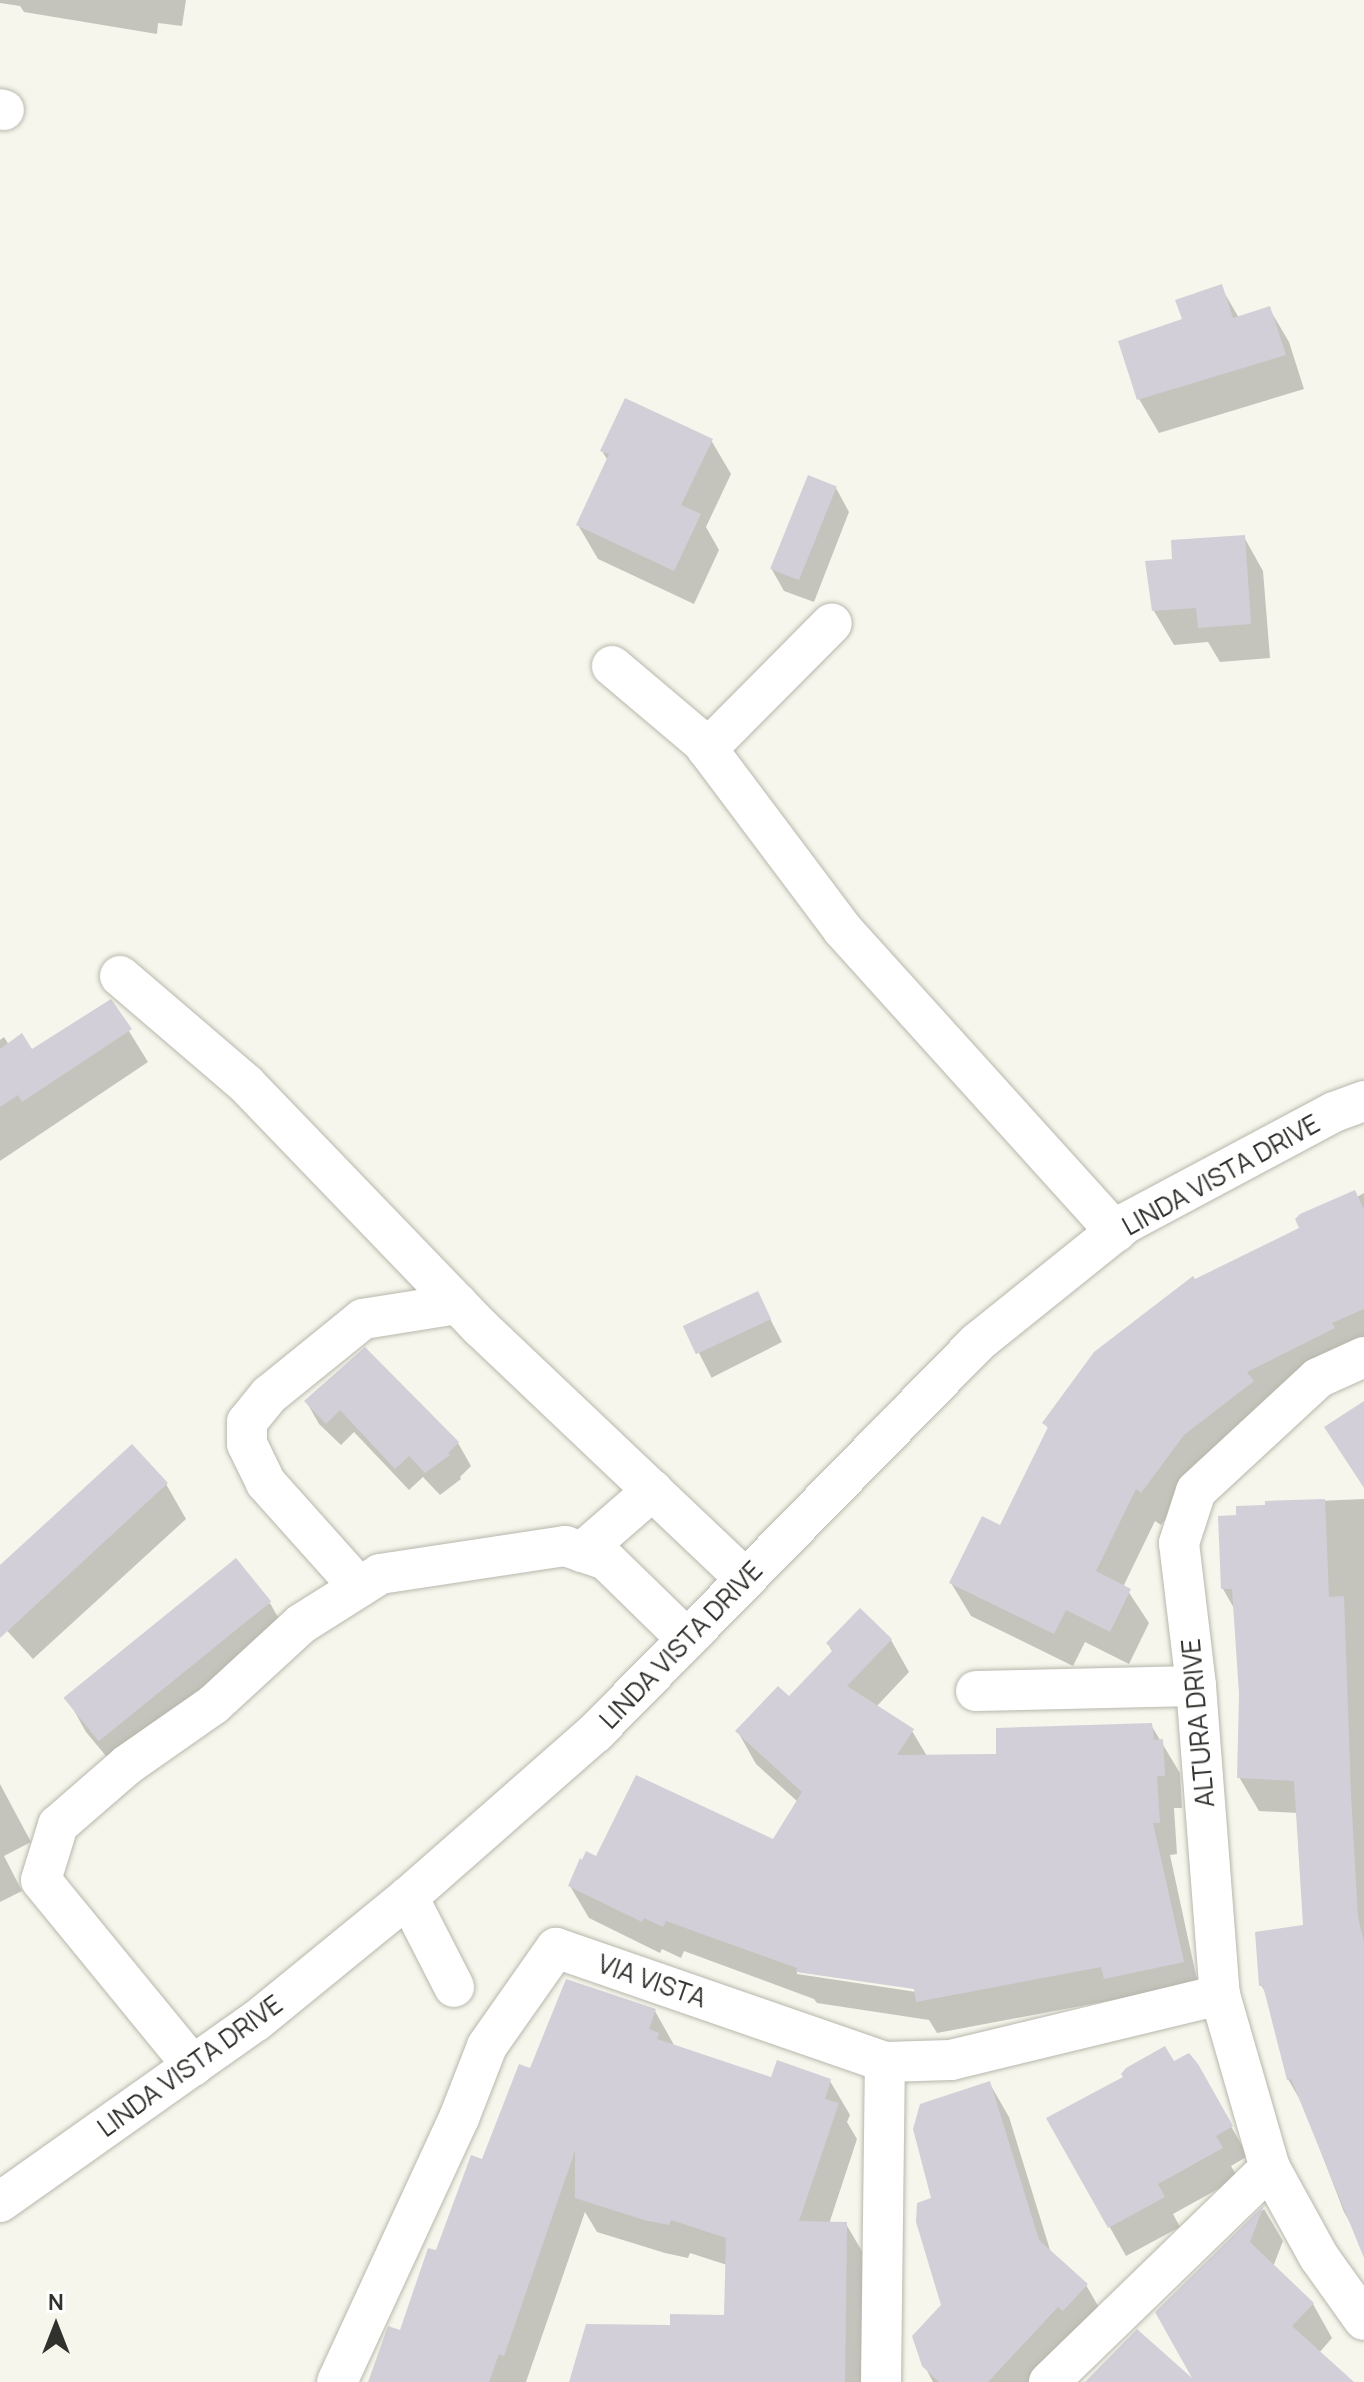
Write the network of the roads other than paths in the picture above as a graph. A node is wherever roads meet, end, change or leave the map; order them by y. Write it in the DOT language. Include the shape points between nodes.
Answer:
graph roads {
  1 [pos="832,623"];
  2 [pos="612,666"];
  3 [pos="707,749"];
  4 [pos="120,976"];
  5 [pos="1364,1101"];
  6 [pos="1116,1232"];
  7 [pos="458,1304"];
  8 [pos="1364,1357"];
  9 [pos="653,1490"];
  10 [pos="582,1552"];
  11 [pos="746,1579"];
  12 [pos="359,1587"];
  13 [pos="687,1639"];
  14 [pos="1196,1686"];
  15 [pos="976,1691"];
  16 [pos="408,1897"];
  17 [pos="454,1987"];
  18 [pos="1220,1995"];
  19 [pos="885,2062"];
  20 [pos="193,2066"];
  21 [pos="1270,2168"];
  22 [pos="1,2200"];
  23 [pos="1364,2320"];
  24 [pos="337,2382"];
  25 [pos="881,2382"];
  26 [pos="1049,2382"];
  1 -- 3 [label="street"];
  2 -- 3 [label="street"];
  3 -- 6 [label="street" via="843,930"];
  4 -- 7 [label="street" via="246,1084"];
  5 -- 6 [label="street, LINDA VISTA DRIVE" via="1334,1112"];
  6 -- 11 [label="street, LINDA VISTA DRIVE" via="978,1342"];
  7 -- 9 [label="street"];
  7 -- 12 [label="street" via="363,1319 269,1395 247,1422 247,1444 266,1483"];
  8 -- 14 [label="street, ALTURA DRIVE" via="1318,1378 1196,1491 1179,1543"];
  9 -- 10 [label="street"];
  9 -- 11 [label="street"];
  10 -- 12 [label="street" via="565,1546 380,1574"];
  10 -- 13 [label="street" via="606,1560"];
  11 -- 13 [label="street, LINDA VISTA DRIVE"];
  12 -- 20 [label="street" via="301,1624 213,1705 127,1765 58,1825 41,1880"];
  13 -- 16 [label="street, LINDA VISTA DRIVE" via="595,1733"];
  14 -- 15 [label="street"];
  14 -- 18 [label="street, ALTURA DRIVE"];
  16 -- 17 [label="street"];
  16 -- 20 [label="street, LINDA VISTA DRIVE"];
  18 -- 19 [label="street, VIA VISTA" via="951,2060"];
  18 -- 21 [label="street, ALTURA DRIVE"];
  19 -- 24 [label="street, VIA VISTA" via="556,1948 487,2046"];
  19 -- 25 [label="street"];
  20 -- 22 [label="street, LINDA VISTA DRIVE"];
  21 -- 23 [label="street, ALTURA DRIVE" via="1319,2257"];
  21 -- 26 [label="street"];
}
